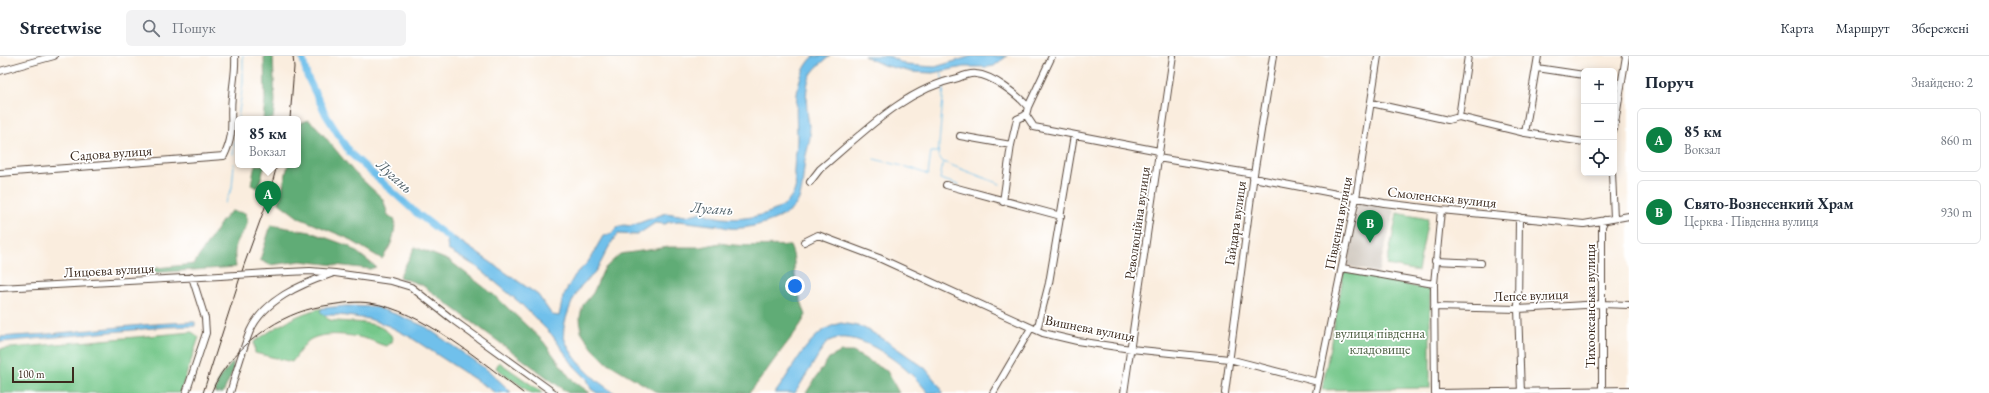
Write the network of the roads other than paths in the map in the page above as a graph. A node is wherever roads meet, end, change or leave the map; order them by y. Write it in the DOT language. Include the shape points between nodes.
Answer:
graph roads {
  1 [pos="54,56"];
  2 [pos="235,56"];
  3 [pos="1052,56"];
  4 [pos="1173,56"];
  5 [pos="1273,56"];
  6 [pos="1378,56"];
  7 [pos="1468,56"];
  8 [pos="1538,56"];
  9 [pos="1626,56"];
  10 [pos="1537,68"];
  11 [pos="0,70"];
  12 [pos="1581,75"];
  13 [pos="1617,80"];
  14 [pos="1622,81"];
  15 [pos="1371,104"];
  16 [pos="1028,107"];
  17 [pos="1617,111"];
  18 [pos="1026,115"];
  19 [pos="1459,117"];
  20 [pos="1525,133"];
  21 [pos="1074,135"];
  22 [pos="960,136"];
  23 [pos="1581,142"];
  24 [pos="1011,145"];
  25 [pos="1159,151"];
  26 [pos="1158,158"];
  27 [pos="0,173"];
  28 [pos="1254,176"];
  29 [pos="1612,176"];
  30 [pos="810,182"];
  31 [pos="946,186"];
  32 [pos="1356,198"];
  33 [pos="1003,202"];
  34 [pos="1441,210"];
  35 [pos="1061,216"];
  36 [pos="1629,216"];
  37 [pos="1520,217"];
  38 [pos="1614,218"];
  39 [pos="1605,220"];
  40 [pos="804,242"];
  41 [pos="1435,261"];
  42 [pos="1481,263"];
  43 [pos="1342,268"];
  44 [pos="335,273"];
  45 [pos="192,277"];
  46 [pos="1434,284"];
  47 [pos="0,288"];
  48 [pos="1602,304"];
  49 [pos="1629,305"];
  50 [pos="1434,307"];
  51 [pos="1518,309"];
  52 [pos="1034,329"];
  53 [pos="1131,349"];
  54 [pos="1229,359"];
  55 [pos="1318,382"];
  56 [pos="1629,390"];
  57 [pos="1602,392"];
  58 [pos="186,393"];
  59 [pos="230,393"];
  60 [pos="554,393"];
  61 [pos="993,393"];
  62 [pos="1124,393"];
  63 [pos="1225,393"];
  64 [pos="1316,393"];
  65 [pos="1436,393"];
  66 [pos="1521,393"];
  1 -- 11 [label="street"];
  2 -- 27 [label="street, Садова вулиця" via="231,139 224,156"];
  3 -- 16 [label="street"];
  4 -- 25 [label="street, Революційна вулиця"];
  5 -- 28 [label="street, Гайдара вулиця"];
  6 -- 15 [label="street, Південна вулиця"];
  7 -- 19 [label="street"];
  8 -- 10 [label="street"];
  9 -- 14 [label="street"];
  10 -- 12 [label="street"];
  10 -- 20 [label="street"];
  13 -- 14 [label="street"];
  14 -- 17 [label="street"];
  15 -- 19 [label="street" via="1448,120"];
  15 -- 32 [label="street, Південна вулиця"];
  16 -- 18 [label="street"];
  16 -- 30 [label="street" via="1011,90 975,73 951,79 905,99 820,169"];
  18 -- 21 [label="street" via="1034,127"];
  18 -- 24 [label="street" via="1017,119"];
  19 -- 20 [label="street"];
  20 -- 23 [label="street"];
  21 -- 25 [label="street"];
  21 -- 35 [label="street"];
  22 -- 24 [label="street"];
  24 -- 33 [label="street"];
  25 -- 26 [label="street, Революційна вулиця"];
  26 -- 28 [label="street, Смоленська вулиця"];
  26 -- 53 [label="street, Революційна вулиця"];
  28 -- 32 [label="street, Смоленська вулиця"];
  28 -- 54 [label="street, Гайдара вулиця"];
  29 -- 38 [label="street"];
  31 -- 33 [label="street"];
  32 -- 34 [label="street, Смоленська вулиця"];
  32 -- 43 [label="street, Південна вулиця"];
  33 -- 35 [label="street"];
  34 -- 37 [label="street, Смоленська вулиця"];
  34 -- 41 [label="street"];
  35 -- 52 [label="street" via="1049,283"];
  36 -- 38 [label="street, Смоленська вулиця"];
  37 -- 39 [label="street, Смоленська вулиця" via="1584,224"];
  37 -- 51 [label="street"];
  38 -- 39 [label="street, Смоленська вулиця"];
  39 -- 48 [label="street, Тихоокеанська вулиця" via="1602,226"];
  40 -- 52 [label="street, Вишнева вулиця" via="818,235 879,258"];
  41 -- 42 [label="street"];
  41 -- 46 [label="street"];
  43 -- 46 [label="street"];
  43 -- 55 [label="street, Південна вулиця"];
  44 -- 45 [label="street, Лицоєва вулиця, bridge" via="310,270"];
  44 -- 59 [label="street" via="303,283 260,315 250,330"];
  44 -- 60 [label="street, Лицоєва вулиця" via="411,286 453,320"];
  45 -- 47 [label="street, Лицоєва вулиця"];
  45 -- 58 [label="street" via="206,333"];
  46 -- 50 [label="street"];
  48 -- 49 [label="street, Лепсе вулиця"];
  48 -- 51 [label="street, Лепсе вулиця"];
  48 -- 57 [label="street, Тихоокеанська вулиця"];
  50 -- 51 [label="street, Лепсе вулиця"];
  50 -- 65 [label="street"];
  51 -- 66 [label="street"];
  52 -- 53 [label="street, Вишнева вулиця" via="1077,341"];
  52 -- 61 [label="street"];
  53 -- 54 [label="street, Вишнева вулиця"];
  53 -- 62 [label="street, Революційна вулиця"];
  54 -- 55 [label="street, Вишнева вулиця"];
  54 -- 63 [label="street, Гайдара вулиця"];
  55 -- 64 [label="street, Південна вулиця"];
  56 -- 57 [label="street"];
  57 -- 66 [label="street"];
  65 -- 66 [label="street"];
}
